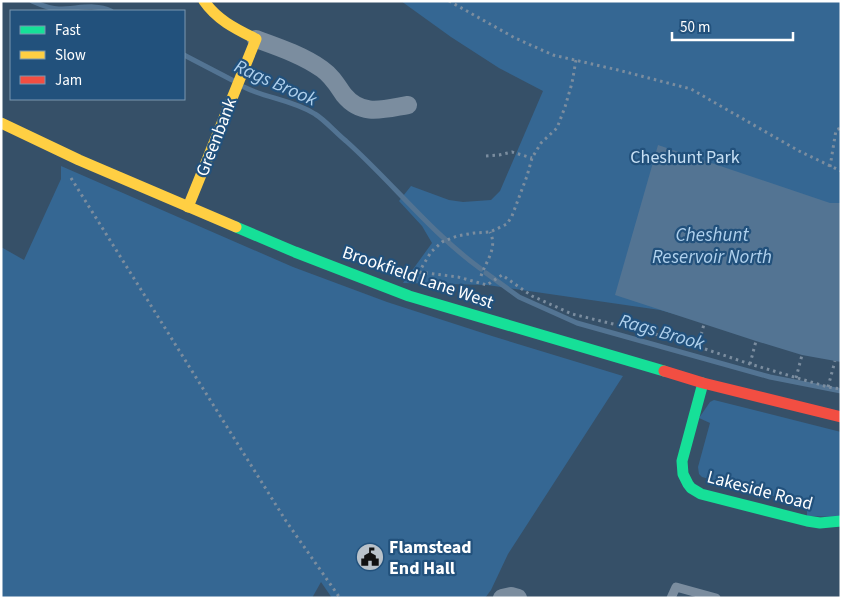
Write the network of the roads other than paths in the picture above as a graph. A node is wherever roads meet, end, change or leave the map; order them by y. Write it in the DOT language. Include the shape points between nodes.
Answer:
graph roads {
  1 [pos="204,1"];
  2 [pos="256,39"];
  3 [pos="408,105"];
  4 [pos="1,123"];
  5 [pos="188,207"];
  6 [pos="703,383"];
  7 [pos="841,417"];
  8 [pos="841,522"];
  9 [pos="502,598"];
  10 [pos="518,598"];
  11 [pos="671,598"];
  12 [pos="716,598"];
  1 -- 2 [label="main road" via="214,16"];
  2 -- 3 [label="street" via="323,70 335,80 345,96 361,108 379,110"];
  2 -- 5 [label="main road, Greenbank"];
  4 -- 5 [label="main road, Brookfield Lane West"];
  5 -- 6 [label="main road, Brookfield Lane West" via="409,296"];
  6 -- 7 [label="main road, Brookfield Lane West"];
  6 -- 8 [label="main road, Lakeside Road" via="682,462 683,477 692,489 699,494 807,521"];
  9 -- 10 [label="street"];
  11 -- 12 [label="lane" via="676,587"];
}
